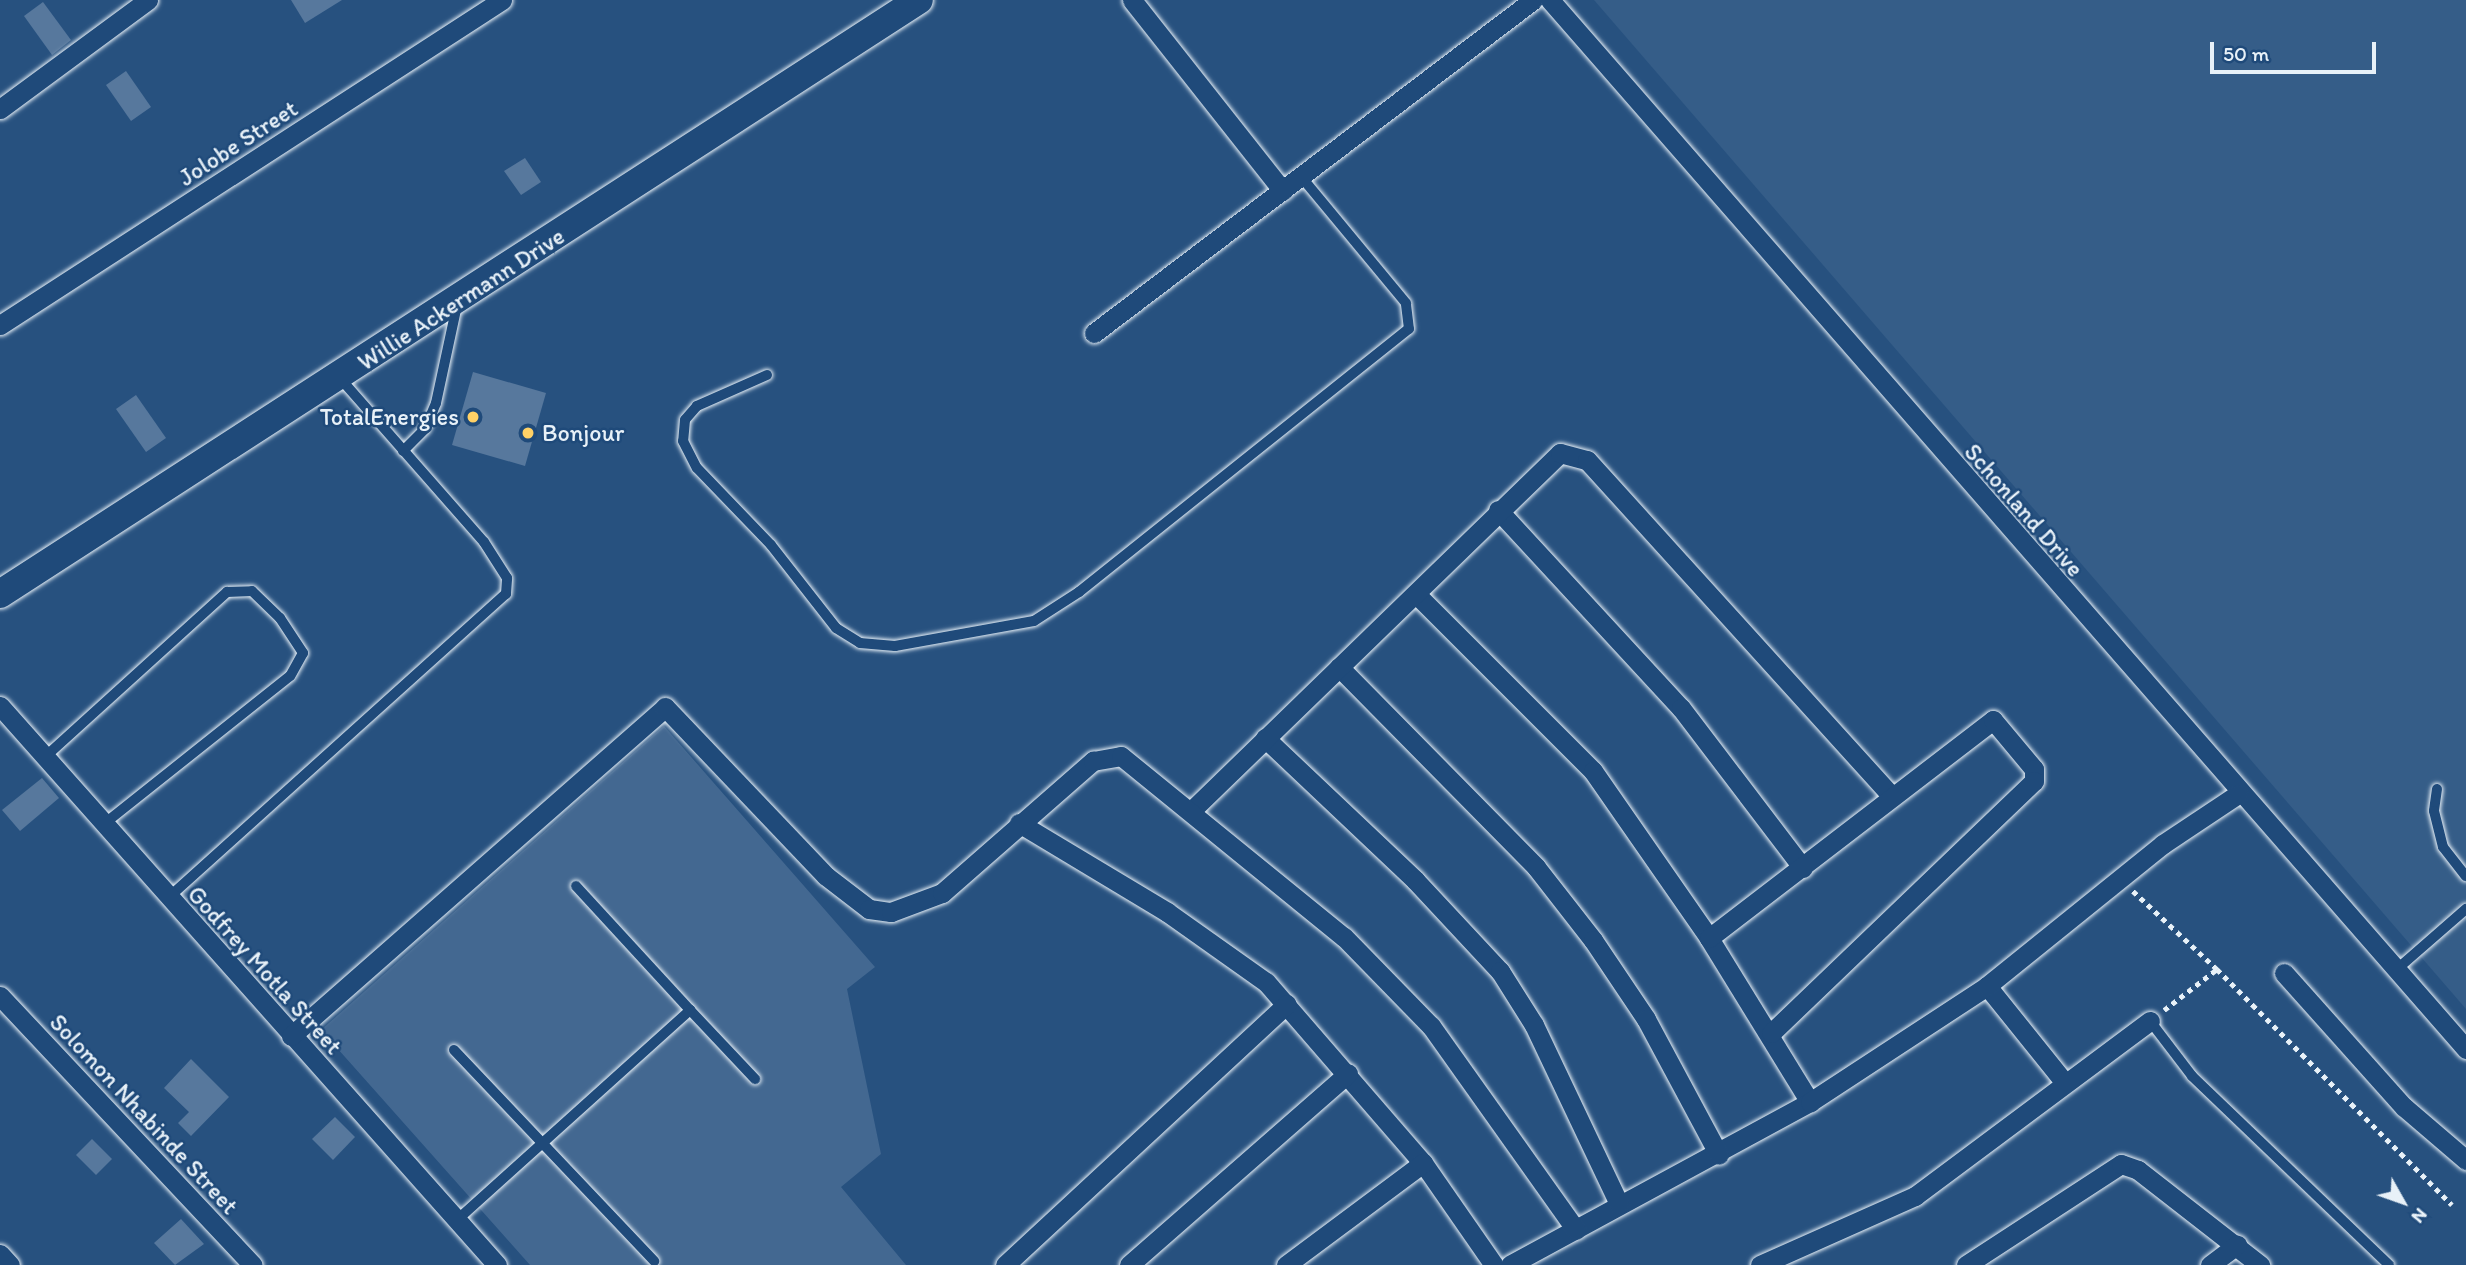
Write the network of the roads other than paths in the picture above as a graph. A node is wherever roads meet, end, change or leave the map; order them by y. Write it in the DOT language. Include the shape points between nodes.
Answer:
graph roads {
  1 [pos="148,0"];
  2 [pos="502,0"];
  3 [pos="919,0"];
  4 [pos="1132,0"];
  5 [pos="1533,0"];
  6 [pos="1550,0"];
  7 [pos="0,109"];
  8 [pos="1303,179"];
  9 [pos="1283,191"];
  10 [pos="458,302"];
  11 [pos="0,324"];
  12 [pos="1094,333"];
  13 [pos="767,375"];
  14 [pos="339,377"];
  15 [pos="404,451"];
  16 [pos="1498,510"];
  17 [pos="0,594"];
  18 [pos="1416,594"];
  19 [pos="1339,667"];
  20 [pos="0,706"];
  21 [pos="1265,738"];
  22 [pos="45,757"];
  23 [pos="2437,789"];
  24 [pos="2238,793"];
  25 [pos="1892,796"];
  26 [pos="1191,811"];
  27 [pos="1019,823"];
  28 [pos="104,824"];
  29 [pos="1803,868"];
  30 [pos="2466,876"];
  31 [pos="576,886"];
  32 [pos="168,898"];
  33 [pos="2466,909"];
  34 [pos="1709,938"];
  35 [pos="2396,971"];
  36 [pos="2284,973"];
  37 [pos="1987,986"];
  38 [pos="0,996"];
  39 [pos="1287,1004"];
  40 [pos="690,1010"];
  41 [pos="2150,1021"];
  42 [pos="1771,1033"];
  43 [pos="291,1036"];
  44 [pos="2466,1049"];
  45 [pos="454,1050"];
  46 [pos="1348,1073"];
  47 [pos="755,1079"];
  48 [pos="2066,1083"];
  49 [pos="1810,1102"];
  50 [pos="542,1145"];
  51 [pos="1719,1155"];
  52 [pos="2466,1160"];
  53 [pos="1423,1163"];
  54 [pos="1619,1204"];
  55 [pos="457,1220"];
  56 [pos="1576,1230"];
  57 [pos="2237,1245"];
  58 [pos="0,1254"];
  59 [pos="654,1261"];
  60 [pos="10,1265"];
  61 [pos="253,1265"];
  62 [pos="497,1265"];
  63 [pos="1005,1265"];
  64 [pos="1129,1265"];
  65 [pos="1286,1265"];
  66 [pos="1494,1265"];
  67 [pos="1510,1265"];
  68 [pos="1760,1265"];
  69 [pos="1966,1265"];
  70 [pos="2210,1265"];
  71 [pos="2260,1265"];
  72 [pos="2389,1265"];
  1 -- 7 [label="street"];
  2 -- 11 [label="street, Jolobe Street"];
  3 -- 10 [label="street, Willie Ackermann Drive"];
  4 -- 9 [label="street"];
  5 -- 8 [label="street"];
  6 -- 24 [label="street, Schonland Drive"];
  8 -- 9 [label="street"];
  8 -- 13 [label="lane" via="1406,303 1409,328 1079,592 1034,621 895,646 860,643 836,628 771,545 697,468 682,441 685,420 697,406"];
  9 -- 12 [label="street"];
  10 -- 14 [label="street, Willie Ackermann Drive"];
  10 -- 15 [label="lane" via="436,403 425,429"];
  14 -- 15 [label="lane"];
  14 -- 17 [label="street, Willie Ackermann Drive"];
  15 -- 32 [label="lane" via="484,542 507,578 506,594"];
  16 -- 18 [label="street"];
  16 -- 25 [label="street" via="1560,453 1587,460"];
  16 -- 29 [label="street" via="1681,708"];
  18 -- 19 [label="street"];
  18 -- 34 [label="street" via="1593,771"];
  19 -- 21 [label="street"];
  19 -- 51 [label="street" via="1536,867 1593,940 1646,1019"];
  20 -- 22 [label="street, Godfrey Motla Street"];
  21 -- 26 [label="street"];
  21 -- 54 [label="street" via="1415,880 1500,971 1534,1025"];
  22 -- 28 [label="street, Godfrey Motla Street"];
  22 -- 28 [label="lane" via="227,592 252,591 280,618 303,653 290,676"];
  23 -- 30 [label="lane" via="2434,811 2443,847"];
  24 -- 35 [label="street, Schonland Drive"];
  24 -- 37 [label="street"];
  25 -- 29 [label="street"];
  25 -- 42 [label="street" via="1993,720 2036,775"];
  26 -- 27 [label="street" via="1130,761 1110,755 1093,761"];
  26 -- 56 [label="street" via="1344,937 1432,1026"];
  27 -- 39 [label="street" via="1214,943"];
  27 -- 43 [label="street" via="942,893 914,908 869,909 826,876 665,707"];
  28 -- 32 [label="street, Godfrey Motla Street"];
  29 -- 34 [label="street"];
  31 -- 40 [label="lane"];
  32 -- 43 [label="street, Godfrey Motla Street"];
  33 -- 35 [label="lane"];
  34 -- 42 [label="street"];
  35 -- 44 [label="street, Schonland Drive"];
  36 -- 52 [label="street" via="2404,1107"];
  37 -- 48 [label="street"];
  37 -- 49 [label="street"];
  38 -- 61 [label="street, Solomon Nhabinde Street"];
  39 -- 46 [label="street"];
  39 -- 63 [label="street"];
  40 -- 47 [label="lane"];
  40 -- 50 [label="lane"];
  41 -- 48 [label="street"];
  41 -- 72 [label="lane" via="2192,1076"];
  42 -- 49 [label="street"];
  43 -- 55 [label="street, Godfrey Motla Street"];
  45 -- 50 [label="lane"];
  46 -- 53 [label="street"];
  46 -- 64 [label="street"];
  48 -- 68 [label="street" via="1915,1196"];
  49 -- 51 [label="street"];
  50 -- 55 [label="lane"];
  50 -- 59 [label="lane"];
  51 -- 54 [label="street"];
  53 -- 65 [label="street"];
  53 -- 66 [label="street"];
  54 -- 56 [label="street"];
  55 -- 62 [label="street, Godfrey Motla Street"];
  56 -- 67 [label="street"];
  57 -- 69 [label="street" via="2121,1164"];
  57 -- 70 [label="street"];
  57 -- 71 [label="street"];
  58 -- 60 [label="street"];
}
